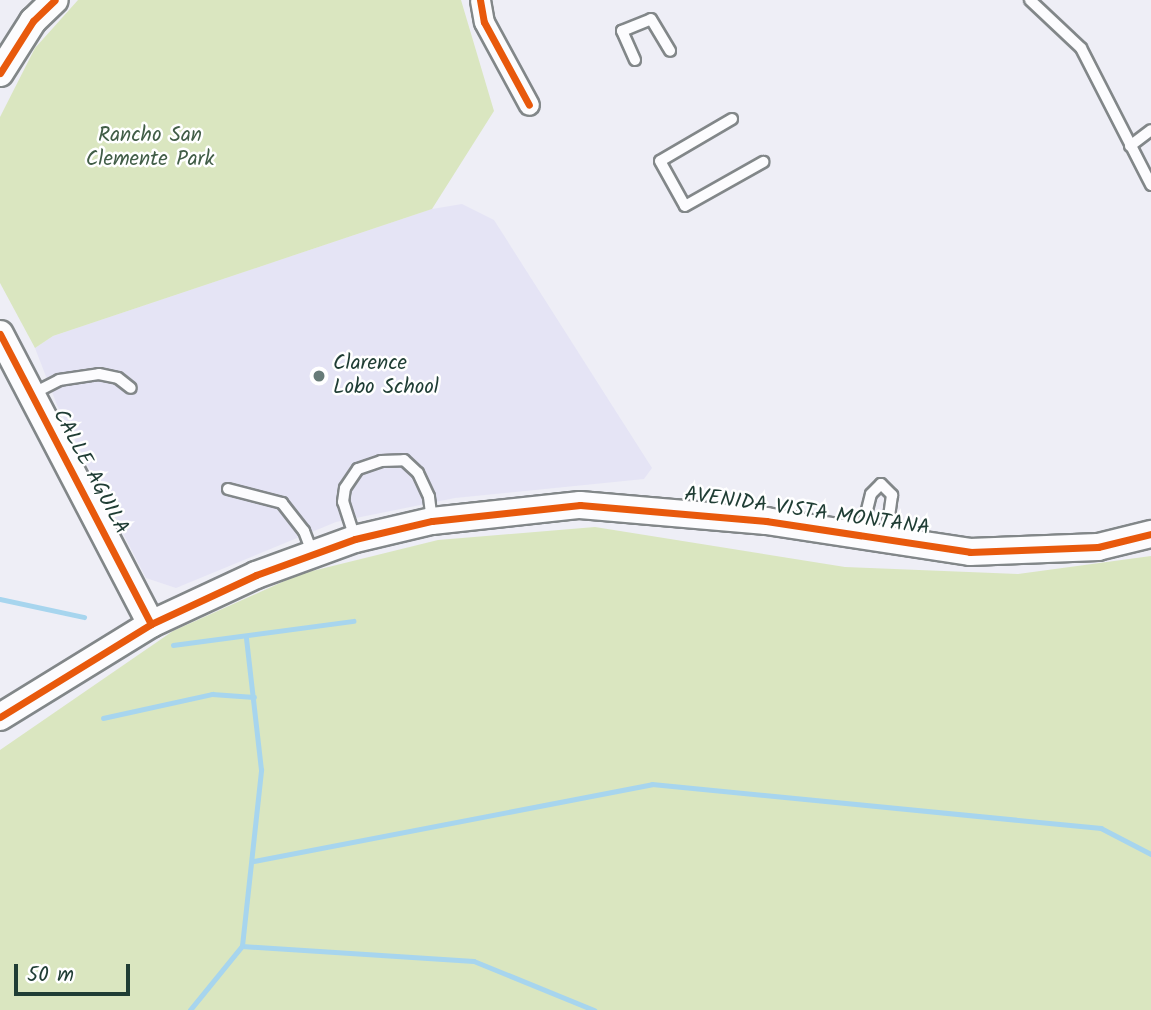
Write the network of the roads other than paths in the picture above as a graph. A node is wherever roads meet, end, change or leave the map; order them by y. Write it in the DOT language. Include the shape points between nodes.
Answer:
graph roads {
  1 [pos="55,0"];
  2 [pos="480,0"];
  3 [pos="1030,0"];
  4 [pos="670,51"];
  5 [pos="635,60"];
  6 [pos="0,73"];
  7 [pos="528,105"];
  8 [pos="732,120"];
  9 [pos="1151,130"];
  10 [pos="1130,146"];
  11 [pos="763,162"];
  12 [pos="1151,185"];
  13 [pos="0,334"];
  14 [pos="131,387"];
  15 [pos="30,395"];
  16 [pos="228,489"];
  17 [pos="432,522"];
  18 [pos="1151,534"];
  19 [pos="355,539"];
  20 [pos="873,540"];
  21 [pos="312,553"];
  22 [pos="151,624"];
  23 [pos="0,717"];
  1 -- 6 [label="street" via="33,21"];
  2 -- 7 [label="street" via="484,22"];
  3 -- 10 [label="lane" via="1081,48"];
  4 -- 5 [label="lane" via="652,19 622,31"];
  8 -- 11 [label="lane" via="660,161 685,206"];
  9 -- 10 [label="lane"];
  10 -- 12 [label="lane"];
  13 -- 15 [label="street, CALLE AGUILA"];
  14 -- 15 [label="lane" via="99,374 59,380"];
  15 -- 22 [label="street, CALLE AGUILA"];
  16 -- 21 [label="lane" via="282,503 304,531"];
  17 -- 19 [label="street, AVENIDA VISTA MONTANA"];
  17 -- 19 [label="lane" via="429,497 418,473 404,460 381,461 358,469 345,488 343,502"];
  17 -- 20 [label="street, AVENIDA VISTA MONTANA" via="580,505 691,512"];
  18 -- 20 [label="street, AVENIDA VISTA MONTANA" via="1098,547 971,552"];
  19 -- 21 [label="street, AVENIDA VISTA MONTANA"];
  20 -- 20 [label="lane" via="892,495 881,484 871,494"];
  21 -- 22 [label="street, AVENIDA VISTA MONTANA"];
  22 -- 23 [label="street, AVENIDA VISTA MONTANA"];
}
